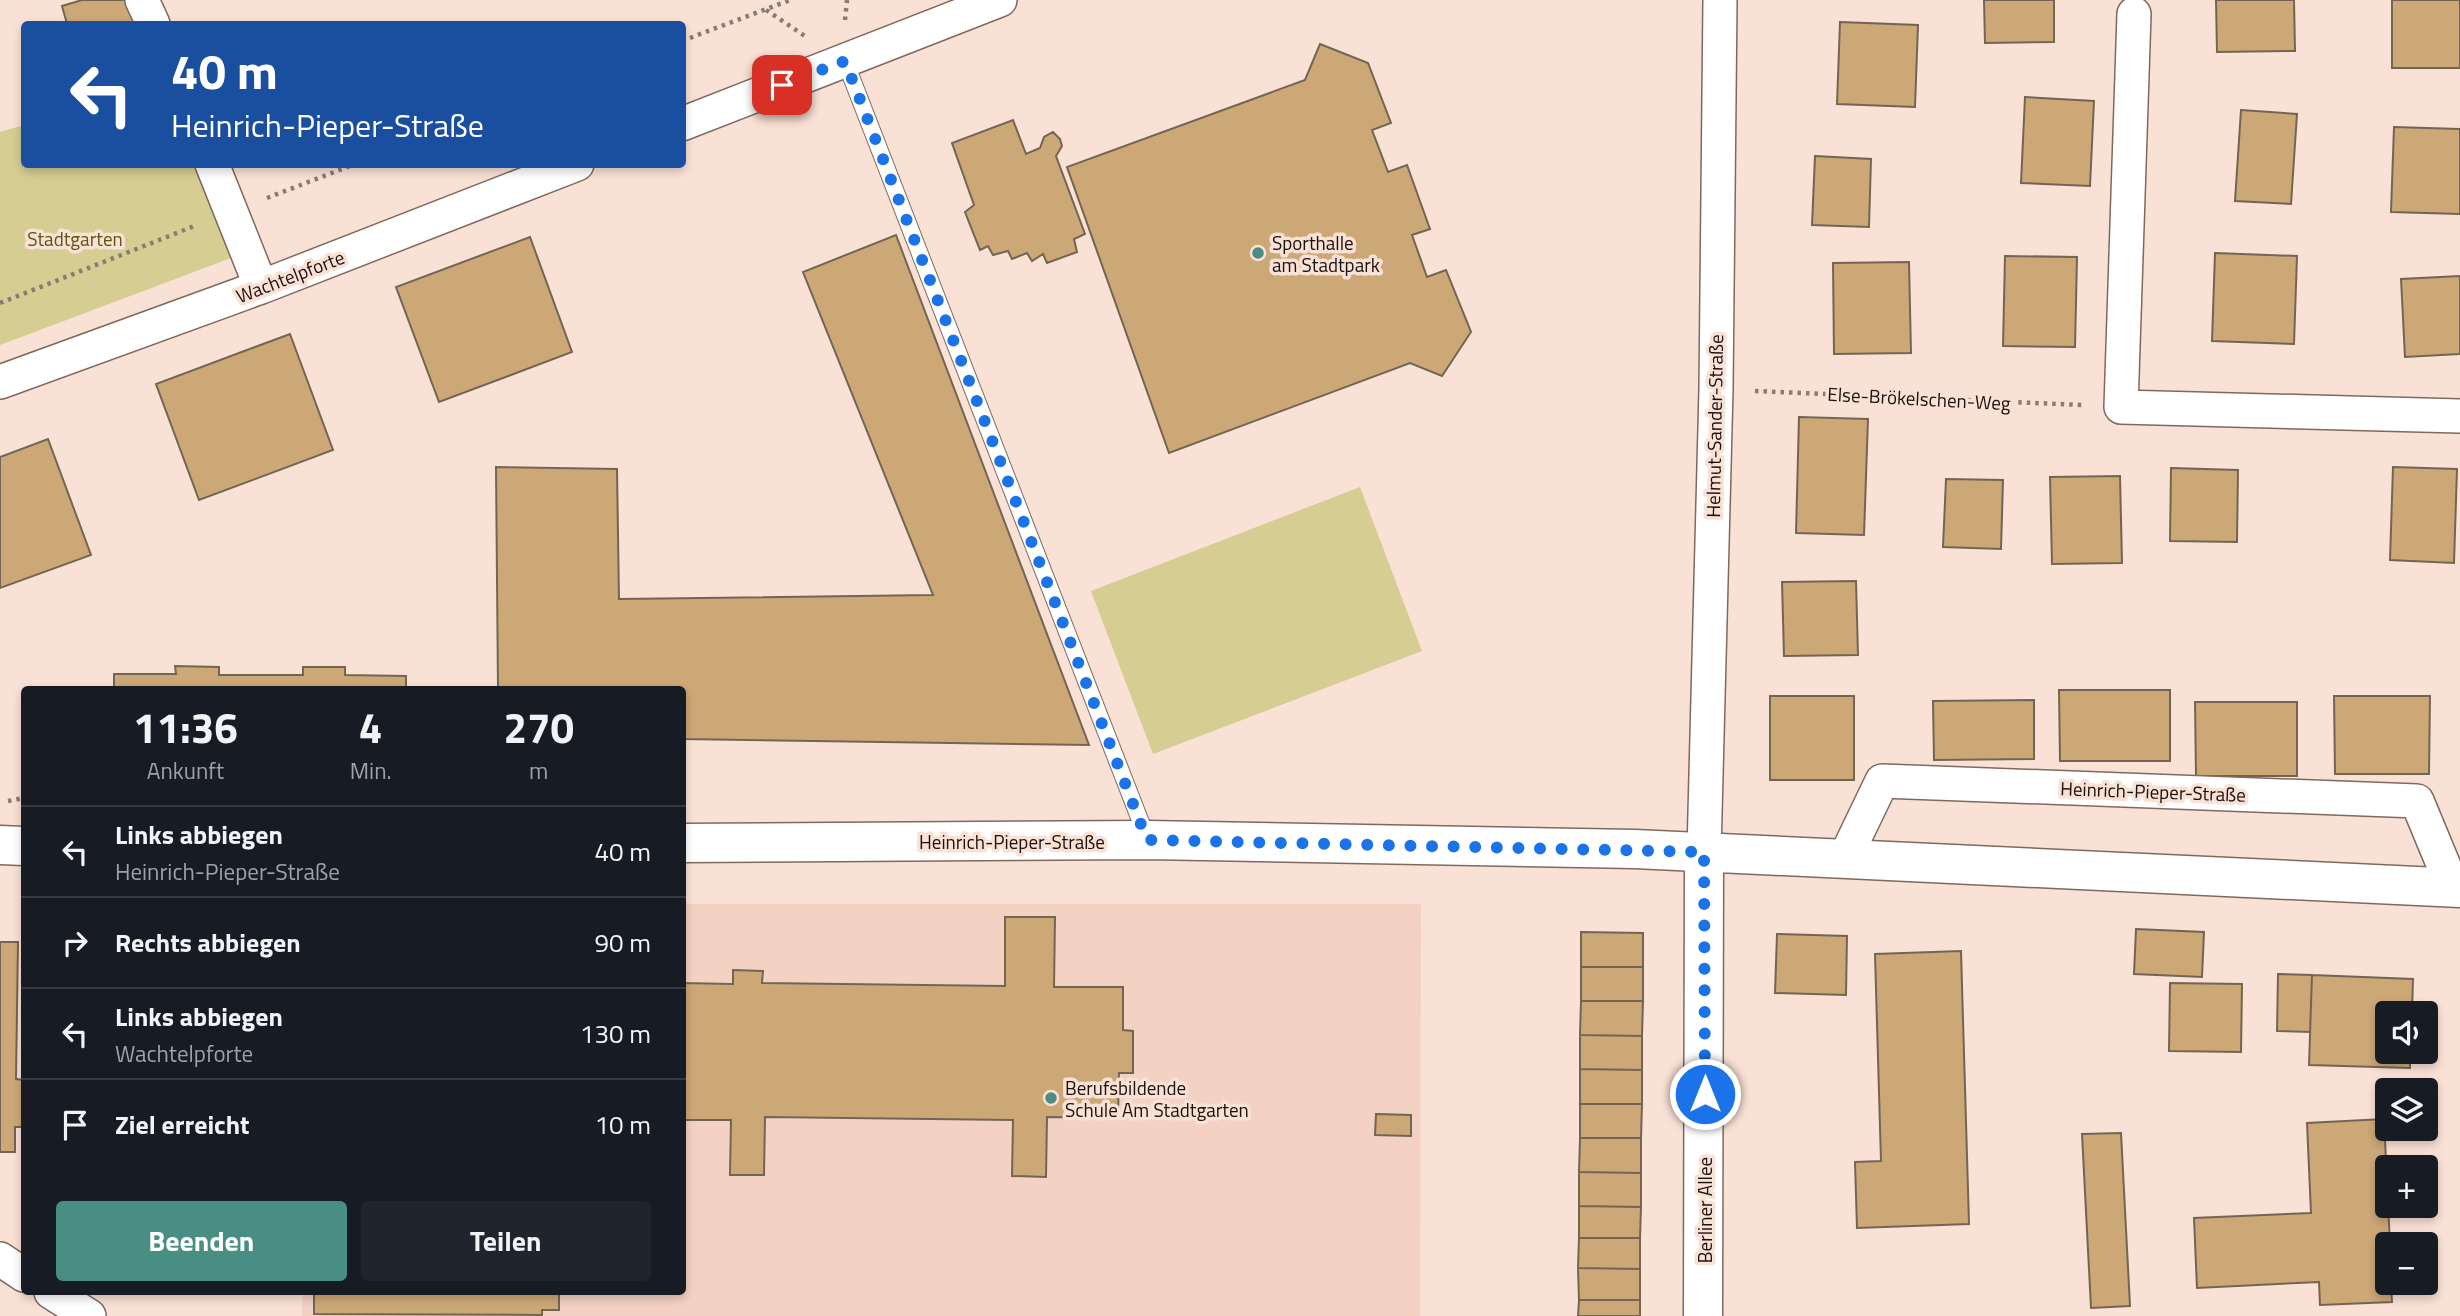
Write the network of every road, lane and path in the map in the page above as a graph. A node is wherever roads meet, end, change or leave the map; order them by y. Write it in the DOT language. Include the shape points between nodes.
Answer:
graph roads {
  1 [pos="142,0"];
  2 [pos="790,0"];
  3 [pos="1000,0"];
  4 [pos="1720,0"];
  5 [pos="765,9"];
  6 [pos="2134,14"];
  7 [pos="152,21"];
  8 [pos="686,39"];
  9 [pos="814,41"];
  10 [pos="845,61"];
  11 [pos="686,122"];
  12 [pos="214,168"];
  13 [pos="344,168"];
  14 [pos="567,168"];
  15 [pos="231,211"];
  16 [pos="261,287"];
  17 [pos="0,303"];
  18 [pos="0,382"];
  19 [pos="1716,389"];
  20 [pos="2121,407"];
  21 [pos="2460,416"];
  22 [pos="21,799"];
  23 [pos="0,803"];
  24 [pos="1147,840"];
  25 [pos="686,843"];
  26 [pos="0,845"];
  27 [pos="21,846"];
  28 [pos="1704,852"];
  29 [pos="1844,860"];
  30 [pos="2456,888"];
  31 [pos="0,1259"];
  32 [pos="21,1273"];
  33 [pos="56,1295"];
  34 [pos="89,1316"];
  35 [pos="1703,1316"];
  1 -- 7 [label="street"];
  2 -- 5 [label="path"];
  3 -- 10 [label="street"];
  4 -- 19 [label="street, Helmut-Sander-Straße"];
  5 -- 8 [label="path"];
  5 -- 9 [label="path"];
  6 -- 20 [label="street"];
  10 -- 11 [label="street"];
  10 -- 24 [label="lane"];
  12 -- 15 [label="street"];
  13 -- 15 [label="path"];
  14 -- 16 [label="street, Wachtelpforte"];
  15 -- 16 [label="street"];
  15 -- 17 [label="path"];
  16 -- 18 [label="street, Wachtelpforte"];
  19 -- 20 [label="path, Else-Brökelschen-Weg"];
  19 -- 28 [label="street, Helmut-Sander-Straße"];
  20 -- 21 [label="street"];
  22 -- 23 [label="path"];
  24 -- 25 [label="street, Heinrich-Pieper-Straße"];
  24 -- 28 [label="street, Heinrich-Pieper-Straße"];
  26 -- 27 [label="street"];
  28 -- 29 [label="street, Heinrich-Pieper-Straße"];
  28 -- 35 [label="street, Berliner Allee"];
  29 -- 30 [label="street, Heinrich-Pieper-Straße"];
  29 -- 30 [label="street, Heinrich-Pieper-Straße" via="1882,781 2417,801"];
  31 -- 32 [label="street"];
  33 -- 34 [label="street"];
}
